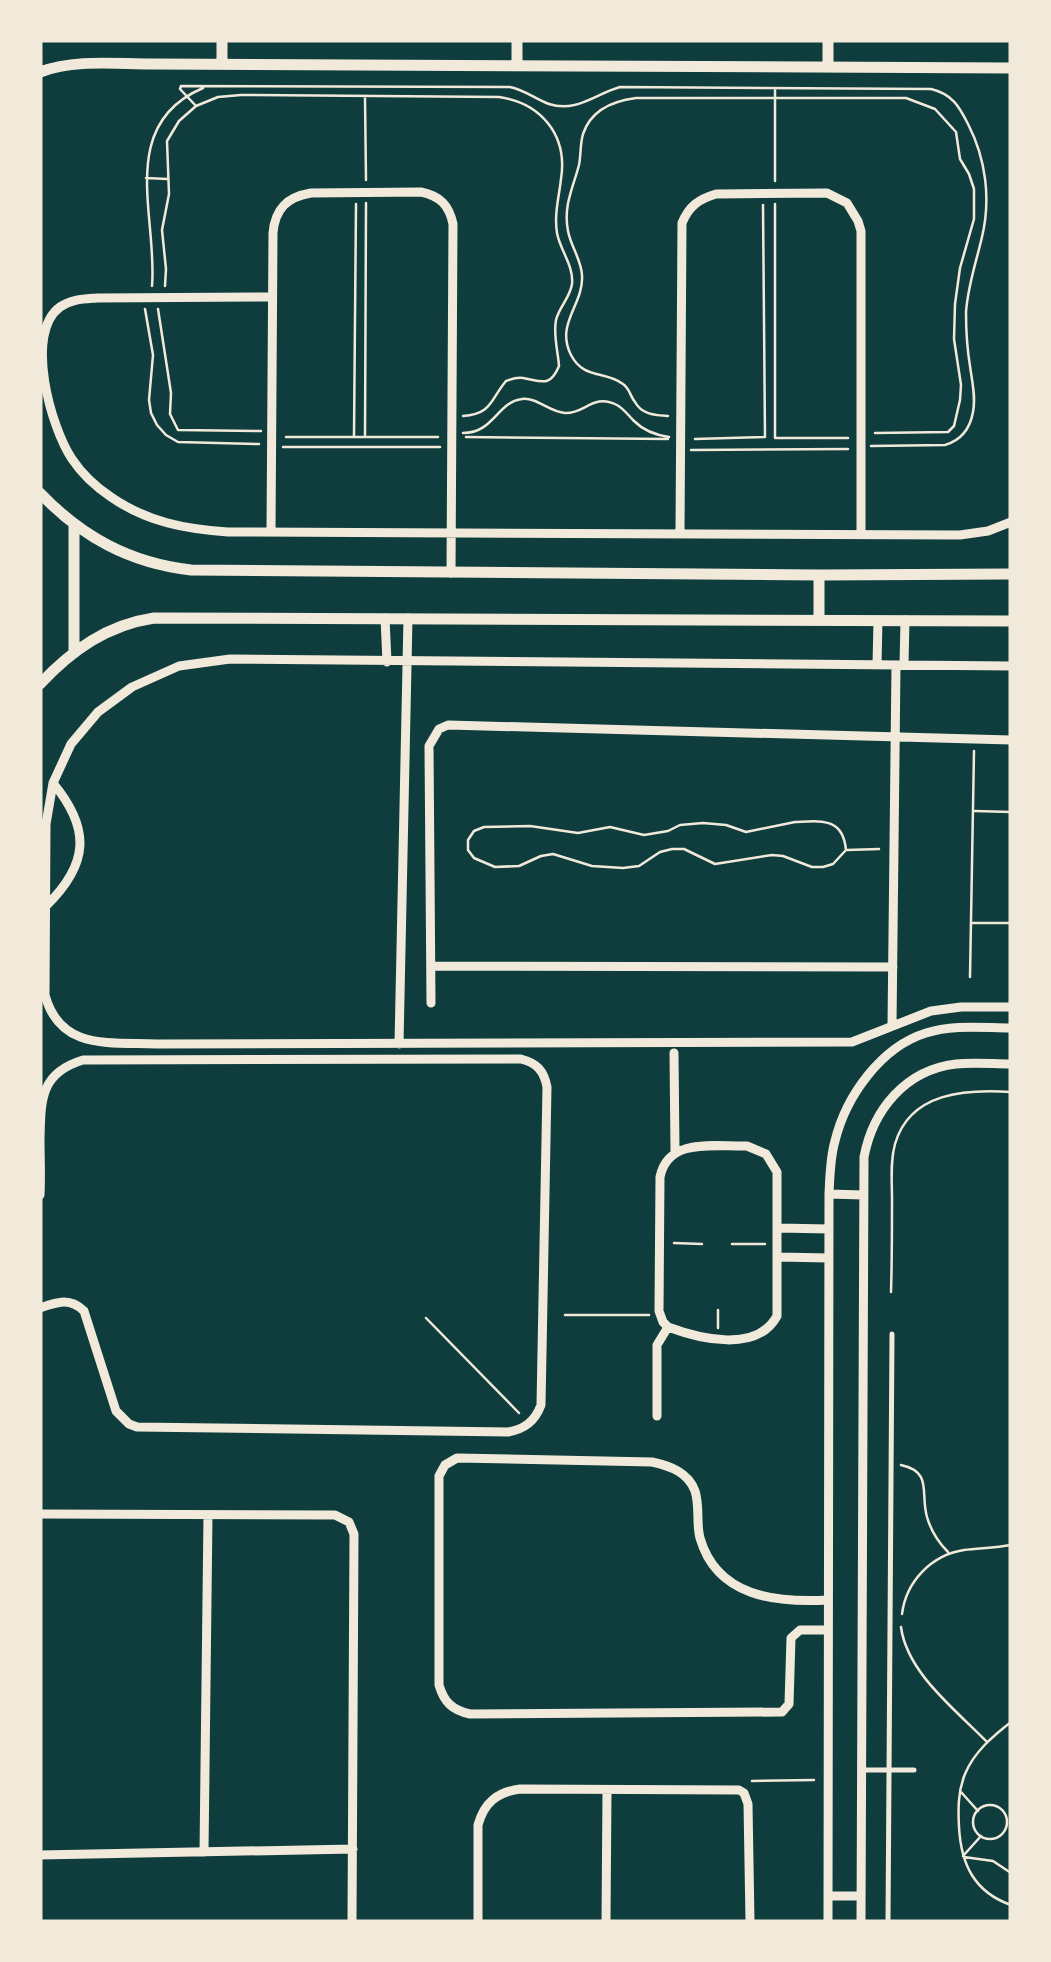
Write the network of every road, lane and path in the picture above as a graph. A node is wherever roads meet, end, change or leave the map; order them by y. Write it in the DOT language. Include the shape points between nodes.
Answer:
graph roads {
  1 [pos="222,40"];
  2 [pos="517,40"];
  3 [pos="828,40"];
  4 [pos="222,64"];
  5 [pos="517,65"];
  6 [pos="828,67"];
  7 [pos="1011,68"];
  8 [pos="40,72"];
  9 [pos="206,86"];
  10 [pos="774,87"];
  11 [pos="530,93"];
  12 [pos="186,96"];
  13 [pos="365,96"];
  14 [pos="774,98"];
  15 [pos="196,106"];
  16 [pos="146,178"];
  17 [pos="169,179"];
  18 [pos="361,192"];
  19 [pos="762,194"];
  20 [pos="775,194"];
  21 [pos="986,197"];
  22 [pos="975,198"];
  23 [pos="272,297"];
  24 [pos="150,298"];
  25 [pos="159,314"];
  26 [pos="148,316"];
  27 [pos="355,345"];
  28 [pos="366,345"];
  29 [pos="680,416"];
  30 [pos="354,437"];
  31 [pos="365,437"];
  32 [pos="452,439"];
  33 [pos="271,440"];
  34 [pos="860,440"];
  35 [pos="680,444"];
  36 [pos="40,492"];
  37 [pos="1011,522"];
  38 [pos="74,525"];
  39 [pos="271,532"];
  40 [pos="451,532"];
  41 [pos="680,534"];
  42 [pos="862,534"];
  43 [pos="451,573"];
  44 [pos="819,574"];
  45 [pos="1011,574"];
  46 [pos="386,618"];
  47 [pos="408,618"];
  48 [pos="819,620"];
  49 [pos="878,620"];
  50 [pos="905,620"];
  51 [pos="1011,621"];
  52 [pos="74,653"];
  53 [pos="386,662"];
  54 [pos="408,662"];
  55 [pos="877,665"];
  56 [pos="900,665"];
  57 [pos="1011,666"];
  58 [pos="40,684"];
  59 [pos="896,736"];
  60 [pos="974,740"];
  61 [pos="1011,740"];
  62 [pos="53,783"];
  63 [pos="973,812"];
  64 [pos="1011,812"];
  65 [pos="894,849"];
  66 [pos="846,850"];
  67 [pos="46,906"];
  68 [pos="972,922"];
  69 [pos="1011,924"];
  70 [pos="430,966"];
  71 [pos="893,967"];
  72 [pos="970,977"];
  73 [pos="430,1003"];
  74 [pos="1011,1007"];
  75 [pos="892,1026"];
  76 [pos="1011,1028"];
  77 [pos="399,1044"];
  78 [pos="674,1054"];
  79 [pos="1011,1064"];
  80 [pos="1011,1092"];
  81 [pos="676,1152"];
  82 [pos="829,1194"];
  83 [pos="863,1195"];
  84 [pos="40,1196"];
  85 [pos="778,1228"];
  86 [pos="829,1229"];
  87 [pos="660,1242"];
  88 [pos="702,1244"];
  89 [pos="732,1244"];
  90 [pos="778,1244"];
  91 [pos="778,1257"];
  92 [pos="829,1258"];
  93 [pos="892,1292"];
  94 [pos="40,1308"];
  95 [pos="718,1310"];
  96 [pos="566,1315"];
  97 [pos="660,1316"];
  98 [pos="426,1318"];
  99 [pos="668,1327"];
  100 [pos="892,1334"];
  101 [pos="718,1338"];
  102 [pos="657,1416"];
  103 [pos="530,1424"];
  104 [pos="892,1463"];
  105 [pos="40,1514"];
  106 [pos="208,1515"];
  107 [pos="1011,1545"];
  108 [pos="949,1553"];
  109 [pos="828,1600"];
  110 [pos="828,1630"];
  111 [pos="1011,1722"];
  112 [pos="987,1742"];
  113 [pos="862,1770"];
  114 [pos="890,1770"];
  115 [pos="914,1770"];
  116 [pos="828,1780"];
  117 [pos="607,1790"];
  118 [pos="738,1790"];
  119 [pos="960,1791"];
  120 [pos="978,1811"];
  121 [pos="981,1836"];
  122 [pos="353,1849"];
  123 [pos="204,1852"];
  124 [pos="40,1855"];
  125 [pos="962,1857"];
  126 [pos="1011,1873"];
  127 [pos="828,1896"];
  128 [pos="862,1896"];
  129 [pos="1011,1905"];
  130 [pos="352,1922"];
  131 [pos="478,1922"];
  132 [pos="606,1922"];
  133 [pos="750,1922"];
  134 [pos="828,1922"];
  135 [pos="861,1922"];
  136 [pos="888,1922"];
  1 -- 4 [label="street"];
  2 -- 5 [label="street"];
  3 -- 6 [label="street"];
  4 -- 5 [label="street"];
  4 -- 8 [label="street" via="78,64"];
  5 -- 6 [label="street"];
  6 -- 7 [label="street"];
  9 -- 11 [label="path" via="500,86"];
  9 -- 12 [label="path"];
  9 -- 12 [label="path" via="181,86"];
  10 -- 14 [label="path"];
  12 -- 15 [label="path"];
  12 -- 16 [label="path" via="156,131"];
  13 -- 18 [label="path"];
  14 -- 20 [label="path"];
  14 -- 22 [label="path" via="921,102 956,132"];
  14 -- 29 [label="path" via="619,100 591,118 583,133 567,205 582,275 567,326 568,348 582,368 625,385 647,413"];
  16 -- 17 [label="path"];
  16 -- 24 [label="path"];
  18 -- 23 [label="street" via="311,192 279,209"];
  18 -- 27 [label="path"];
  18 -- 28 [label="path"];
  18 -- 32 [label="street" via="421,192 450,212"];
  19 -- 20 [label="street"];
  19 -- 29 [label="street" via="705,197 682,223"];
  19 -- 35 [label="path" via="765,438"];
  20 -- 34 [label="street" via="827,193 846,203 858,221"];
  20 -- 34 [label="path" via="775,438"];
  21 -- 22 [label="path"];
  22 -- 34 [label="path" via="955,304 961,385 954,426 944,433"];
  23 -- 24 [label="street"];
  23 -- 33 [label="street"];
  24 -- 25 [label="path"];
  24 -- 26 [label="path"];
  24 -- 39 [label="street" via="75,300 48,320 48,402 72,459 88,479 143,516 196,530"];
  25 -- 26 [label="path"];
  25 -- 33 [label="path" via="170,414 178,430"];
  26 -- 33 [label="path" via="149,400 166,435 178,442"];
  27 -- 28 [label="path"];
  27 -- 30 [label="path"];
  28 -- 31 [label="path"];
  29 -- 35 [label="street"];
  30 -- 31 [label="path"];
  30 -- 33 [label="path"];
  31 -- 32 [label="path"];
  32 -- 33 [label="path"];
  32 -- 35 [label="path"];
  32 -- 35 [label="path" via="481,430 523,398 561,413 594,402 614,404 646,430"];
  32 -- 40 [label="street"];
  33 -- 39 [label="street"];
  34 -- 35 [label="path"];
  34 -- 42 [label="street"];
  35 -- 41 [label="street"];
  36 -- 38 [label="street"];
  37 -- 42 [label="street" via="960,535"];
  38 -- 43 [label="street" via="150,563 192,570"];
  38 -- 52 [label="street"];
  39 -- 40 [label="street"];
  40 -- 41 [label="street"];
  40 -- 43 [label="street"];
  41 -- 42 [label="street"];
  43 -- 44 [label="street"];
  44 -- 45 [label="street"];
  44 -- 48 [label="street"];
  46 -- 47 [label="street"];
  46 -- 52 [label="street" via="154,618 110,629"];
  46 -- 53 [label="street"];
  47 -- 48 [label="street"];
  47 -- 54 [label="street"];
  48 -- 49 [label="street"];
  49 -- 50 [label="street"];
  49 -- 55 [label="street"];
  50 -- 51 [label="street"];
  50 -- 56 [label="street"];
  52 -- 58 [label="street"];
  53 -- 54 [label="street"];
  53 -- 62 [label="street" via="230,659 178,666 98,712 71,744"];
  54 -- 55 [label="street"];
  54 -- 77 [label="street"];
  55 -- 56 [label="street"];
  56 -- 57 [label="street"];
  56 -- 59 [label="street"];
  59 -- 60 [label="street"];
  59 -- 65 [label="street"];
  59 -- 70 [label="street" via="439,729 429,746"];
  60 -- 61 [label="street"];
  60 -- 63 [label="path"];
  62 -- 67 [label="street"];
  62 -- 67 [label="street" via="71,805 80,832 78,860"];
  63 -- 64 [label="path"];
  63 -- 68 [label="path"];
  65 -- 66 [label="path"];
  65 -- 71 [label="street"];
  66 -- 66 [label="path" via="845,838 828,822 746,832 703,823 644,835 610,828 578,833 484,827 468,840 474,858 495,867 553,854 623,868 672,848 715,864 772,855 822,867"];
  67 -- 77 [label="street" via="44,996 59,1024 78,1038"];
  68 -- 69 [label="path"];
  68 -- 72 [label="path"];
  70 -- 71 [label="street"];
  70 -- 73 [label="street"];
  71 -- 75 [label="street"];
  74 -- 75 [label="street" via="931,1011"];
  75 -- 77 [label="street" via="852,1042"];
  76 -- 82 [label="street" via="941,1029 895,1049 844,1114"];
  78 -- 81 [label="street"];
  79 -- 83 [label="street" via="936,1068 899,1089 867,1140"];
  80 -- 93 [label="path" via="941,1096 900,1130 892,1156"];
  81 -- 85 [label="street" via="747,1146 766,1154 776,1172"];
  81 -- 87 [label="street" via="661,1170"];
  82 -- 83 [label="street"];
  82 -- 86 [label="street"];
  83 -- 113 [label="street"];
  84 -- 103 [label="street" via="40,1102 51,1079 82,1060 531,1062 547,1087 541,1406"];
  85 -- 86 [label="street"];
  85 -- 90 [label="street"];
  86 -- 92 [label="street"];
  87 -- 88 [label="path"];
  87 -- 97 [label="street"];
  89 -- 90 [label="path"];
  90 -- 91 [label="street"];
  91 -- 92 [label="street"];
  91 -- 101 [label="street" via="772,1326 752,1338"];
  92 -- 109 [label="street"];
  94 -- 103 [label="street" via="68,1301 80,1306 116,1410 137,1428 508,1432"];
  95 -- 101 [label="path"];
  96 -- 97 [label="path"];
  97 -- 99 [label="street"];
  98 -- 103 [label="path"];
  99 -- 101 [label="street"];
  99 -- 102 [label="street" via="657,1345"];
  100 -- 104 [label="lane"];
  104 -- 108 [label="path" via="921,1476 927,1519"];
  104 -- 114 [label="lane"];
  105 -- 106 [label="street"];
  106 -- 122 [label="street" via="335,1516 352,1527"];
  106 -- 123 [label="street"];
  107 -- 108 [label="path"];
  108 -- 112 [label="path" via="910,1588 903,1640 920,1672"];
  109 -- 110 [label="street"];
  109 -- 110 [label="street" via="753,1596 729,1582 710,1562 700,1536 695,1491 670,1466 457,1458 439,1476 439,1685 458,1712 782,1712 789,1704 791,1638 800,1630"];
  110 -- 116 [label="street"];
  111 -- 112 [label="path"];
  112 -- 119 [label="path"];
  113 -- 114 [label="lane"];
  113 -- 128 [label="street"];
  114 -- 115 [label="lane"];
  114 -- 136 [label="lane"];
  116 -- 118 [label="path" via="752,1781"];
  116 -- 127 [label="street"];
  117 -- 118 [label="street"];
  117 -- 131 [label="street" via="520,1789 488,1804 478,1825"];
  117 -- 132 [label="street"];
  118 -- 133 [label="street" via="748,1804"];
  119 -- 120 [label="path"];
  119 -- 125 [label="path"];
  120 -- 121 [label="path" via="974,1824"];
  120 -- 121 [label="path" via="998,1807 1007,1820 1001,1835"];
  121 -- 125 [label="path"];
  122 -- 123 [label="street"];
  122 -- 130 [label="street"];
  123 -- 124 [label="street"];
  125 -- 126 [label="path"];
  125 -- 129 [label="path" via="988,1894"];
  127 -- 128 [label="street"];
  127 -- 134 [label="street"];
  128 -- 135 [label="street"];
}
